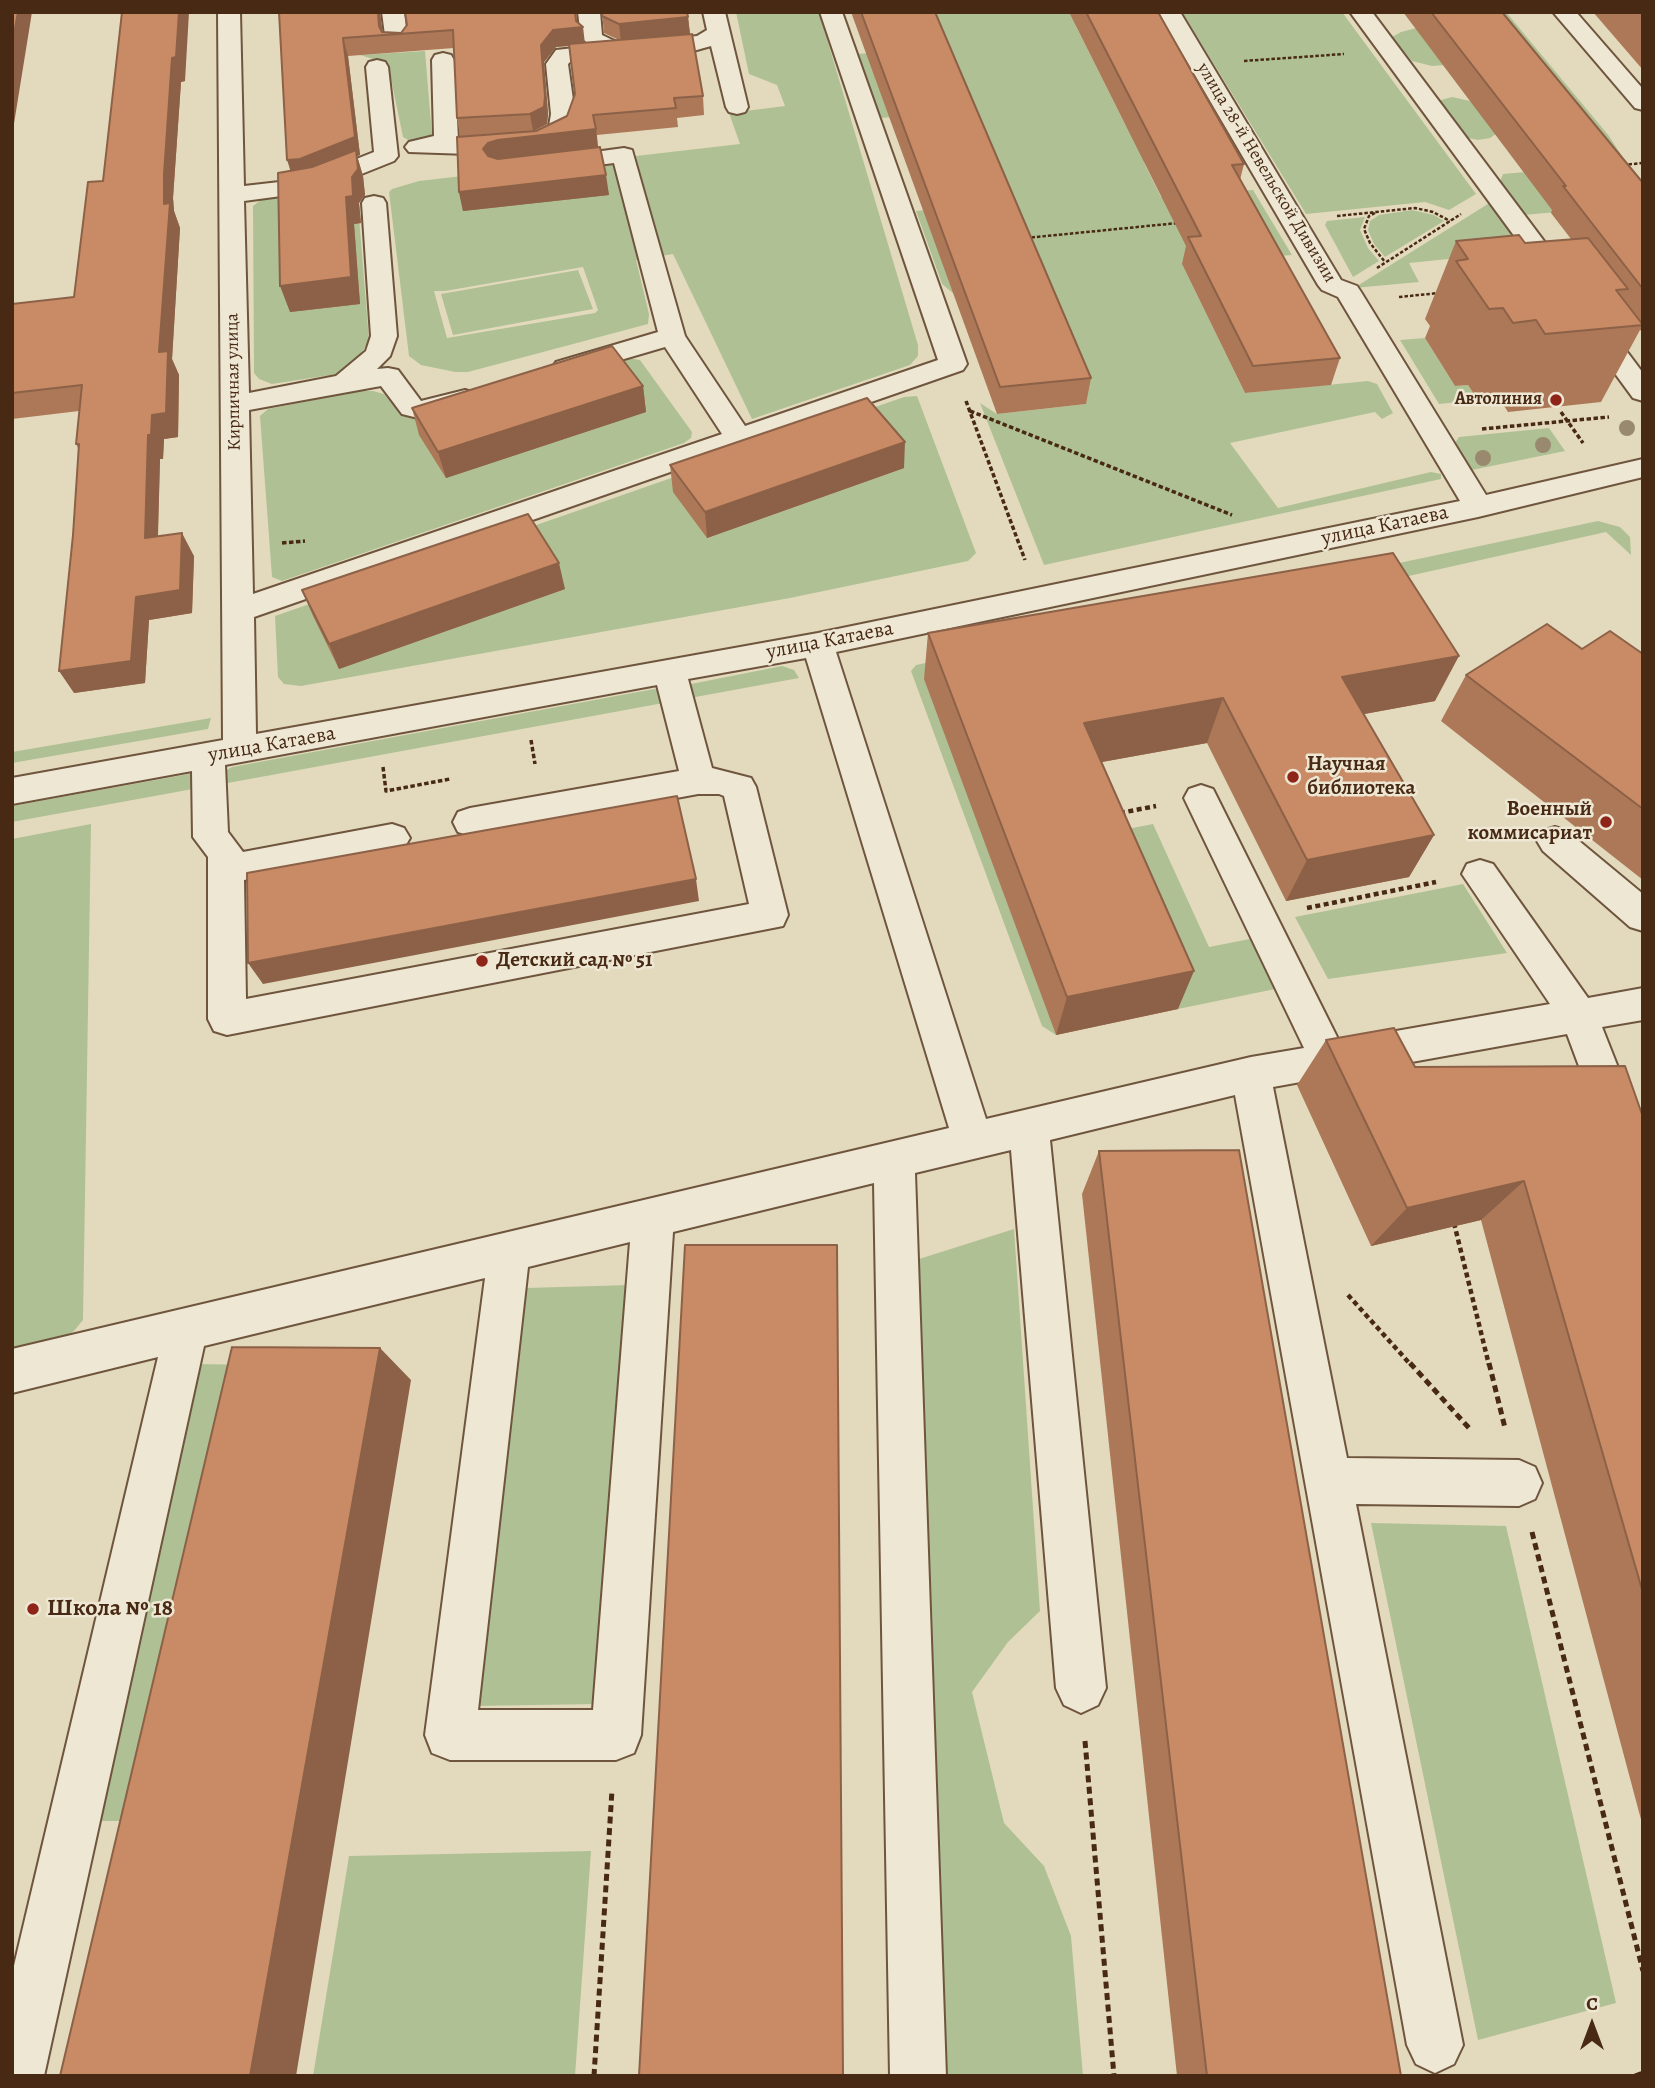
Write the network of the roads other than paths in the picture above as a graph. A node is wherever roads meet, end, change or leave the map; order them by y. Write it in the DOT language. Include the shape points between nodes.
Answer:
graph roads {
  1 [pos="229,12"];
  2 [pos="393,12"];
  3 [pos="589,12"];
  4 [pos="831,12"];
  5 [pos="1169,12"];
  6 [pos="1361,12"];
  7 [pos="1564,12"];
  8 [pos="717,22"];
  9 [pos="397,43"];
  10 [pos="618,51"];
  11 [pos="443,60"];
  12 [pos="377,67"];
  13 [pos="1643,103"];
  14 [pos="737,107"];
  15 [pos="435,145"];
  16 [pos="387,151"];
  17 [pos="522,167"];
  18 [pos="231,195"];
  19 [pos="374,203"];
  20 [pos="672,336"];
  21 [pos="542,375"];
  22 [pos="345,383"];
  23 [pos="491,391"];
  24 [pos="1643,392"];
  25 [pos="234,404"];
  26 [pos="739,438"];
  27 [pos="1643,468"];
  28 [pos="1478,507"];
  29 [pos="239,610"];
  30 [pos="818,644"];
  31 [pos="670,671"];
  32 [pos="224,754"];
  33 [pos="698,781"];
  34 [pos="12,791"];
  35 [pos="1201,798"];
  36 [pos="470,822"];
  37 [pos="392,838"];
  38 [pos="1555,841"];
  39 [pos="226,869"];
  40 [pos="1480,874"];
  41 [pos="1643,916"];
  42 [pos="1643,1004"];
  43 [pos="1578,1016"];
  44 [pos="1329,1060"];
  45 [pos="1251,1074"];
  46 [pos="1028,1127"];
  47 [pos="973,1141"];
  48 [pos="894,1159"];
  49 [pos="1643,1184"];
  50 [pos="653,1217"];
  51 [pos="509,1251"];
  52 [pos="186,1330"];
  53 [pos="12,1371"];
  54 [pos="1328,1481"];
  55 [pos="1519,1483"];
  56 [pos="1081,1688"];
  57 [pos="1435,2045"];
  58 [pos="16,2076"];
  59 [pos="918,2076"];
  1 -- 18 [label="street, Кирпичная улица"];
  2 -- 9 [label="street"];
  3 -- 10 [label="street" via="592,38"];
  4 -- 26 [label="street" via="953,364"];
  5 -- 28 [label="street, улица 28-й Невельской Дивизии" via="1332,285 1348,292"];
  6 -- 24 [label="street"];
  7 -- 13 [label="street"];
  8 -- 10 [label="street" via="705,41"];
  8 -- 14 [label="street"];
  10 -- 15 [label="street" via="559,59 563,114 560,130 547,137 469,147"];
  11 -- 15 [label="street" via="446,140"];
  12 -- 16 [label="street"];
  15 -- 16 [label="street"];
  16 -- 18 [label="street" via="386,156 310,186"];
  17 -- 20 [label="street" via="624,155"];
  18 -- 25 [label="street, Кирпичная улица"];
  19 -- 22 [label="street" via="384,336 376,356"];
  20 -- 21 [label="street"];
  20 -- 26 [label="street"];
  22 -- 23 [label="street" via="388,376 412,408 426,411"];
  22 -- 25 [label="street"];
  25 -- 29 [label="street, Кирпичная улица"];
  26 -- 29 [label="street"];
  27 -- 28 [label="street, улица Катаева"];
  28 -- 30 [label="street, улица Катаева"];
  29 -- 32 [label="street, Кирпичная улица"];
  30 -- 31 [label="street, улица Катаева"];
  30 -- 47 [label="street"];
  31 -- 32 [label="street, улица Катаева"];
  31 -- 33 [label="street"];
  32 -- 34 [label="street, улица Катаева"];
  32 -- 39 [label="street, Кирпичная улица" via="211,837 226,853"];
  33 -- 36 [label="street"];
  33 -- 39 [label="street" via="739,787 770,915 227,1019"];
  35 -- 44 [label="street"];
  37 -- 39 [label="street"];
  38 -- 41 [label="street"];
  40 -- 43 [label="street"];
  42 -- 43 [label="street"];
  43 -- 44 [label="street"];
  43 -- 49 [label="street"];
  44 -- 45 [label="street"];
  45 -- 46 [label="street"];
  45 -- 54 [label="street"];
  46 -- 47 [label="street"];
  46 -- 56 [label="street"];
  47 -- 48 [label="street"];
  48 -- 50 [label="street"];
  48 -- 59 [label="street"];
  50 -- 51 [label="street"];
  50 -- 51 [label="street" via="615,1735 450,1735"];
  51 -- 52 [label="street"];
  52 -- 53 [label="street"];
  52 -- 58 [label="street"];
  54 -- 55 [label="street"];
  54 -- 57 [label="street"];
}
